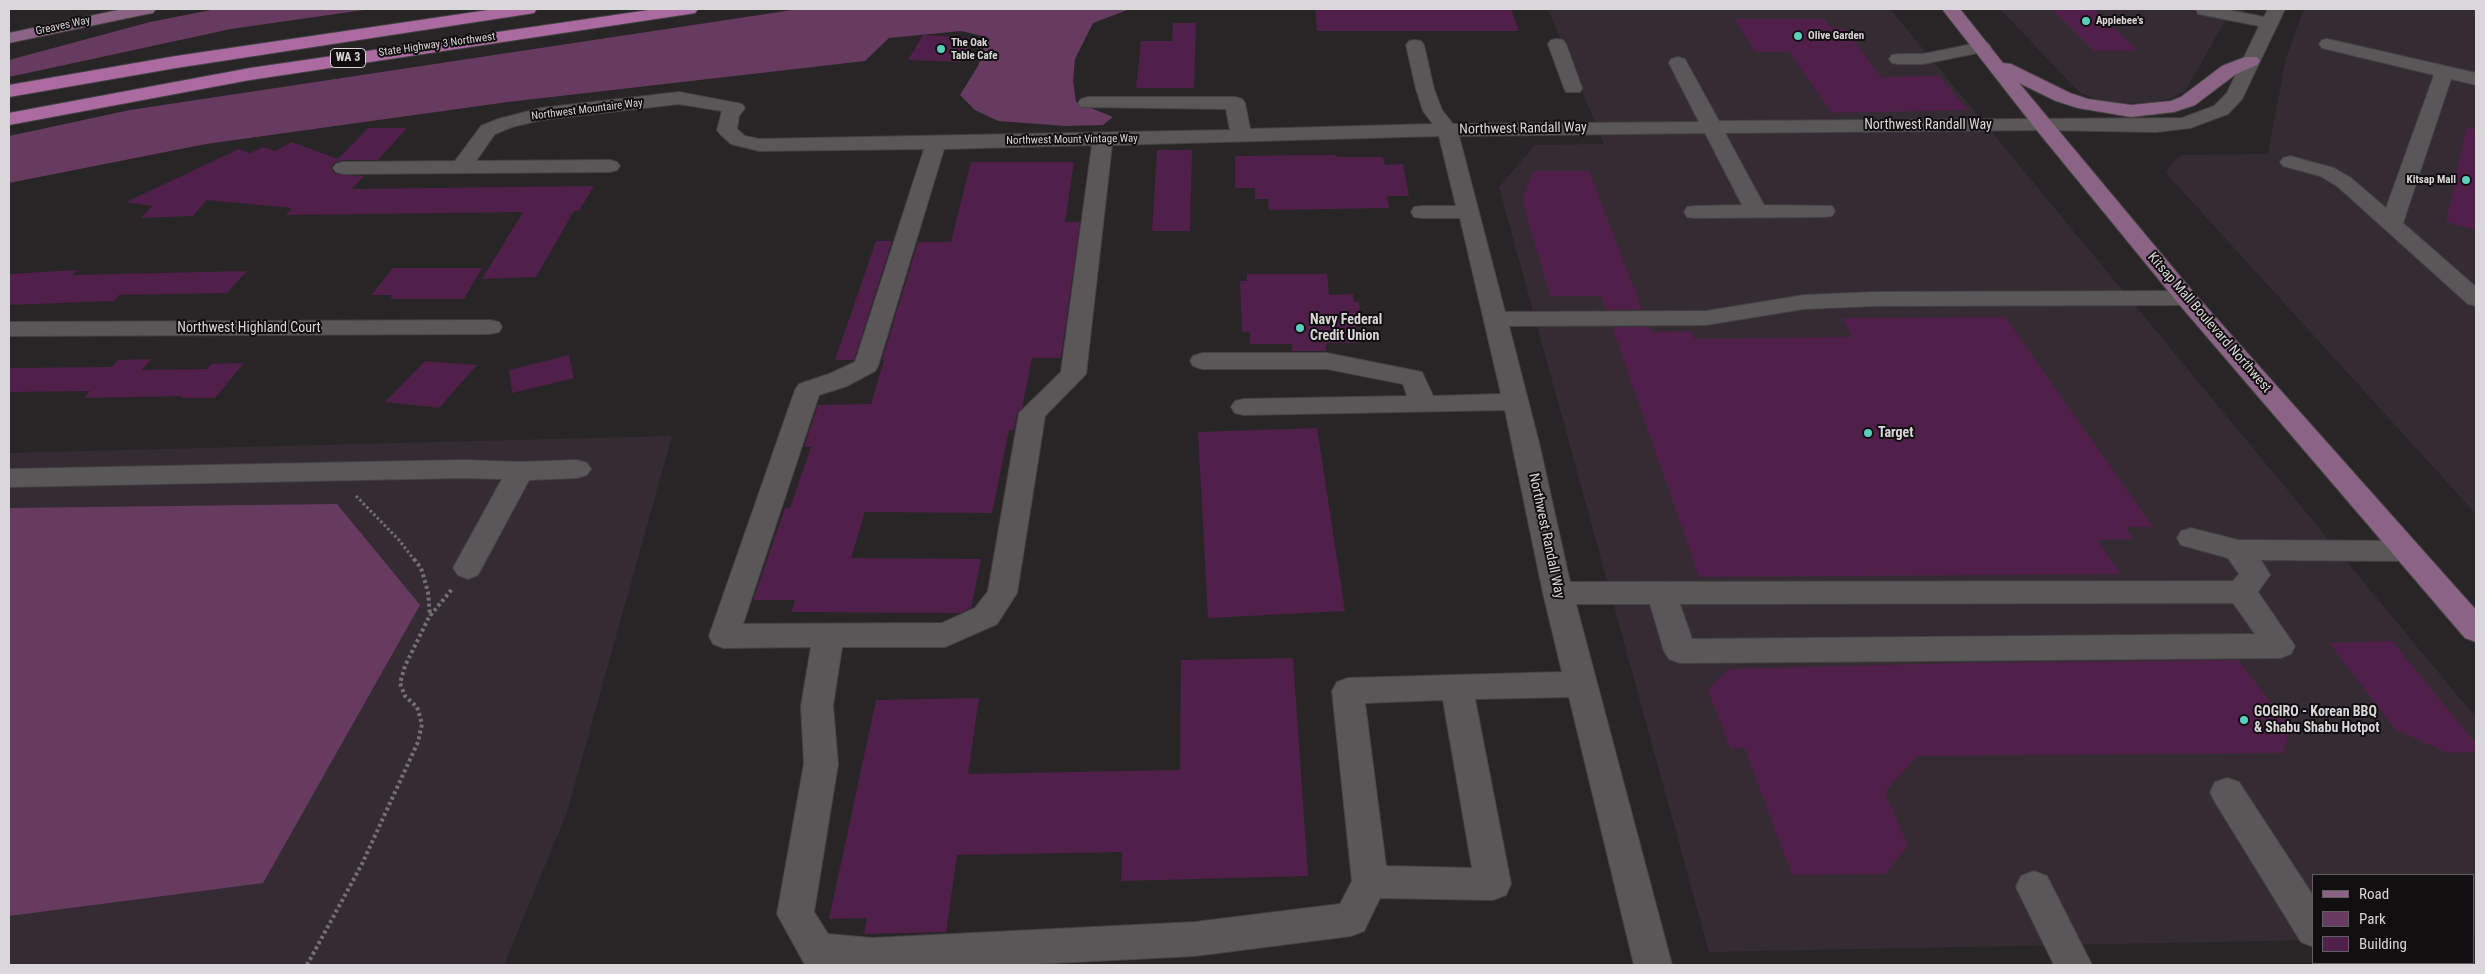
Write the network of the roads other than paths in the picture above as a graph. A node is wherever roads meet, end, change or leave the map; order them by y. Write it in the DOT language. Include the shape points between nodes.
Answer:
graph roads {
  1 [pos="98,9"];
  2 [pos="147,9"];
  3 [pos="528,9"];
  4 [pos="689,9"];
  5 [pos="1951,9"];
  6 [pos="2204,10"];
  7 [pos="2273,16"];
  8 [pos="9,28"];
  9 [pos="9,38"];
  10 [pos="1557,44"];
  11 [pos="2328,44"];
  12 [pos="1416,45"];
  13 [pos="1982,47"];
  14 [pos="1898,59"];
  15 [pos="2251,61"];
  16 [pos="1994,62"];
  17 [pos="1678,63"];
  18 [pos="2444,72"];
  19 [pos="2476,79"];
  20 [pos="1573,88"];
  21 [pos="9,91"];
  22 [pos="1088,103"];
  23 [pos="735,108"];
  24 [pos="9,119"];
  25 [pos="2042,124"];
  26 [pos="1712,127"];
  27 [pos="1447,130"];
  28 [pos="1241,136"];
  29 [pos="1103,139"];
  30 [pos="936,143"];
  31 [pos="2290,162"];
  32 [pos="610,166"];
  33 [pos="343,168"];
  34 [pos="460,168"];
  35 [pos="1756,211"];
  36 [pos="1824,211"];
  37 [pos="1422,212"];
  38 [pos="1469,212"];
  39 [pos="1695,212"];
  40 [pos="2392,223"];
  41 [pos="2186,298"];
  42 [pos="2476,299"];
  43 [pos="1496,319"];
  44 [pos="490,327"];
  45 [pos="9,329"];
  46 [pos="1202,361"];
  47 [pos="1516,402"];
  48 [pos="1424,404"];
  49 [pos="1244,407"];
  50 [pos="577,469"];
  51 [pos="520,471"];
  52 [pos="9,478"];
  53 [pos="2191,538"];
  54 [pos="2238,550"];
  55 [pos="2406,550"];
  56 [pos="461,578"];
  57 [pos="2240,592"];
  58 [pos="1558,593"];
  59 [pos="1662,594"];
  60 [pos="2476,630"];
  61 [pos="829,635"];
  62 [pos="1582,684"];
  63 [pos="1457,687"];
  64 [pos="2227,792"];
  65 [pos="1370,882"];
  66 [pos="2034,887"];
  67 [pos="2312,927"];
  68 [pos="1653,965"];
  69 [pos="2074,965"];
  1 -- 8 [label="main road, Greaves Way"];
  2 -- 9 [label="main road, Greaves Way"];
  3 -- 21 [label="highway, State Highway 3 Northwest / WA 3" via="185,60"];
  4 -- 24 [label="highway, State Highway 3 Northwest / WA 3" via="250,74"];
  5 -- 13 [label="main road, Kitsap Mall Boulevard Northwest"];
  6 -- 7 [label="street"];
  7 -- 15 [label="street, Northwest Randall Way"];
  10 -- 20 [label="street"];
  11 -- 18 [label="street"];
  12 -- 27 [label="street" via="1425,90 1433,111"];
  13 -- 14 [label="street" via="1923,59"];
  13 -- 16 [label="main road, Kitsap Mall Boulevard Northwest"];
  15 -- 16 [label="main road" via="2230,70 2188,101 2174,106 2131,111 2063,97"];
  15 -- 25 [label="street, Northwest Randall Way" via="2235,95 2221,110 2201,119 2156,126"];
  16 -- 25 [label="main road, Kitsap Mall Boulevard Northwest"];
  17 -- 26 [label="street"];
  18 -- 19 [label="street"];
  18 -- 40 [label="street"];
  22 -- 28 [label="street" via="1234,103"];
  23 -- 30 [label="street, Northwest Mount Vintage Way" via="729,115 727,130 738,140 759,146"];
  23 -- 34 [label="street, Northwest Mountaire Way" via="679,98 541,114 488,130"];
  25 -- 26 [label="street, Northwest Randall Way"];
  25 -- 41 [label="main road, Kitsap Mall Boulevard Northwest"];
  26 -- 27 [label="street, Northwest Randall Way"];
  26 -- 35 [label="street"];
  27 -- 28 [label="street, Northwest Mount Vintage Way"];
  27 -- 38 [label="street, Northwest Randall Way"];
  28 -- 29 [label="street, Northwest Mount Vintage Way" via="1205,144 1154,146"];
  29 -- 30 [label="street, Northwest Mount Vintage Way"];
  29 -- 61 [label="street" via="1073,374 1032,413 1002,593 986,616 945,634"];
  30 -- 61 [label="street" via="866,366 808,390 724,636"];
  31 -- 40 [label="street" via="2327,172 2344,182"];
  32 -- 34 [label="street"];
  33 -- 34 [label="street"];
  35 -- 36 [label="street"];
  35 -- 39 [label="street"];
  37 -- 38 [label="street"];
  38 -- 43 [label="street, Northwest Randall Way"];
  40 -- 42 [label="street"];
  41 -- 43 [label="street" via="1875,299 1804,302 1706,318"];
  41 -- 55 [label="main road, Kitsap Mall Boulevard Northwest"];
  43 -- 47 [label="street, Northwest Randall Way"];
  44 -- 45 [label="street, Northwest Highland Court"];
  46 -- 48 [label="street" via="1327,361 1413,378"];
  47 -- 48 [label="street"];
  47 -- 58 [label="street, Northwest Randall Way"];
  48 -- 49 [label="street"];
  50 -- 51 [label="street"];
  51 -- 52 [label="street" via="453,469"];
  51 -- 56 [label="street"];
  53 -- 54 [label="street"];
  54 -- 55 [label="street"];
  54 -- 57 [label="street" via="2255,575"];
  55 -- 60 [label="main road, Kitsap Mall Boulevard Northwest"];
  57 -- 59 [label="street"];
  57 -- 59 [label="street" via="2280,646 1680,651"];
  58 -- 59 [label="street"];
  58 -- 62 [label="street, Northwest Randall Way"];
  61 -- 65 [label="street" via="817,706 821,764 795,914 817,951 872,955 1195,940 1350,919"];
  62 -- 63 [label="street"];
  62 -- 68 [label="street, Northwest Randall Way"];
  63 -- 65 [label="street" via="1348,691"];
  63 -- 65 [label="street" via="1493,884"];
  64 -- 67 [label="street"];
  66 -- 69 [label="street"];
}
